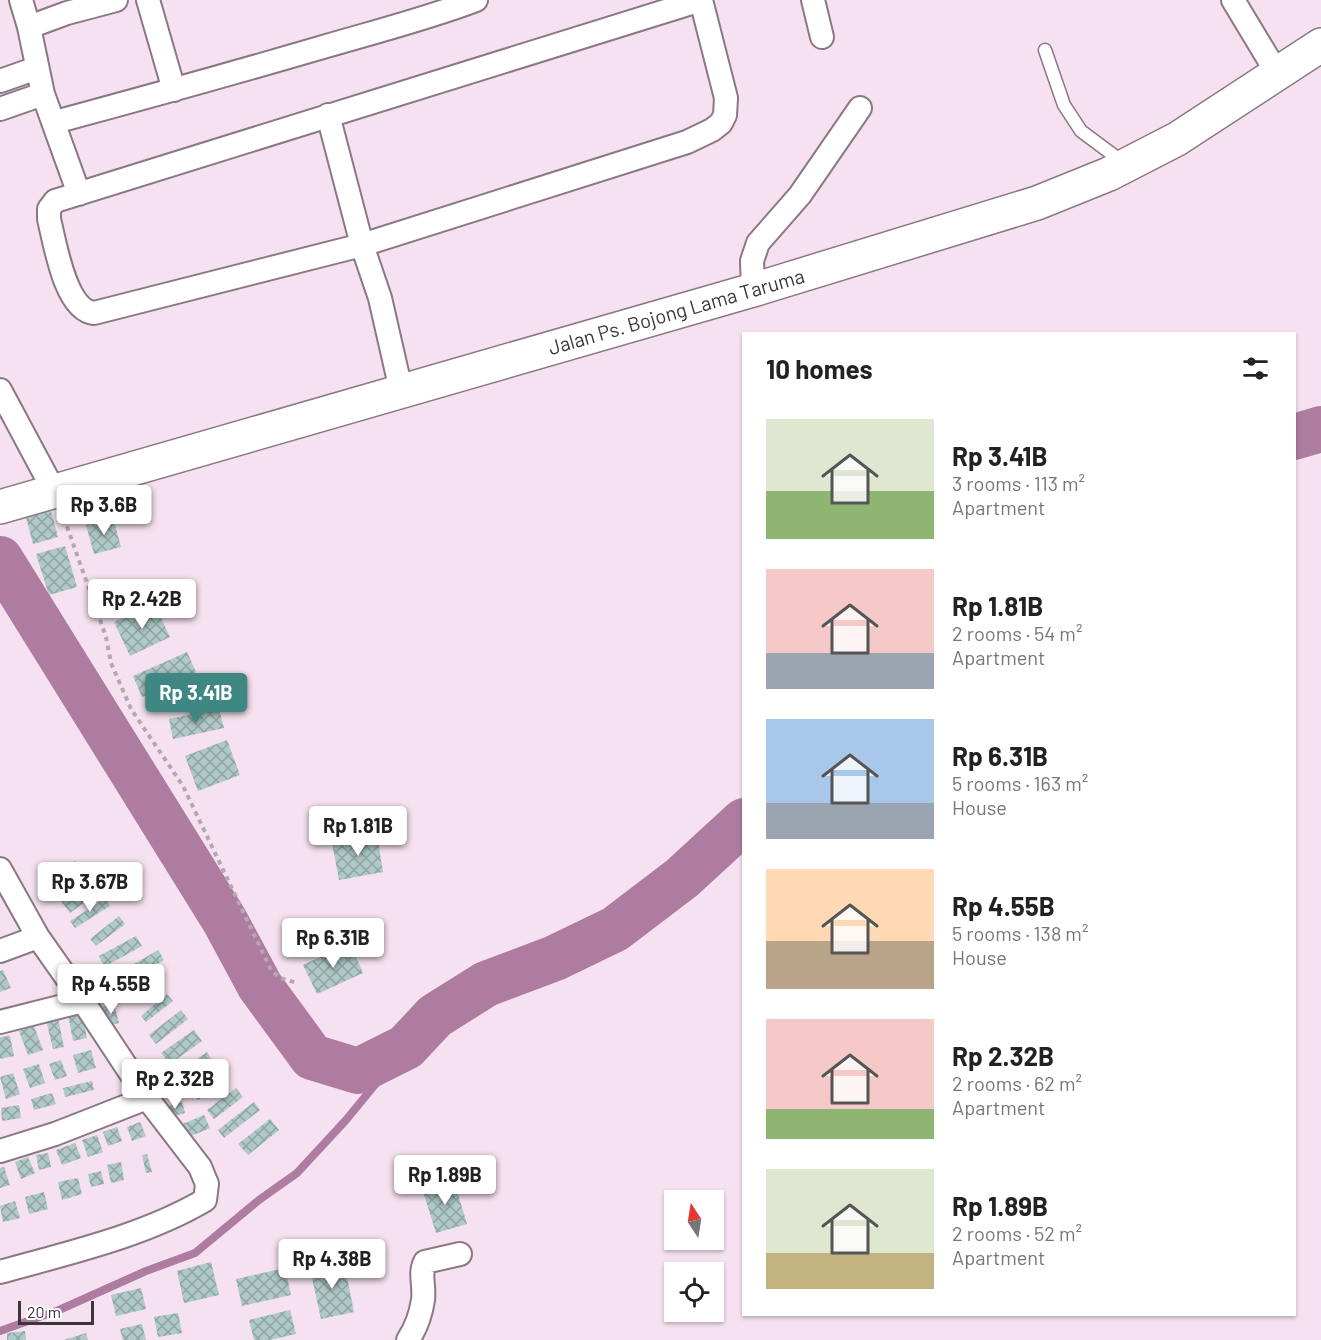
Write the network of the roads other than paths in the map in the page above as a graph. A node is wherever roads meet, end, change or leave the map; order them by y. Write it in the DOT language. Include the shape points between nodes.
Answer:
graph roads {
  1 [pos="21,0"];
  2 [pos="116,0"];
  3 [pos="148,0"];
  4 [pos="476,0"];
  5 [pos="701,0"];
  6 [pos="813,0"];
  7 [pos="1233,0"];
  8 [pos="29,27"];
  9 [pos="822,37"];
  10 [pos="1321,45"];
  11 [pos="1045,50"];
  12 [pos="37,68"];
  13 [pos="1277,73"];
  14 [pos="0,81"];
  15 [pos="174,90"];
  16 [pos="43,94"];
  17 [pos="860,108"];
  18 [pos="0,110"];
  19 [pos="328,115"];
  20 [pos="55,122"];
  21 [pos="1126,165"];
  22 [pos="79,194"];
  23 [pos="362,245"];
  24 [pos="753,290"];
  25 [pos="0,390"];
  26 [pos="400,390"];
  27 [pos="44,494"];
  28 [pos="0,507"];
  29 [pos="0,869"];
  30 [pos="38,937"];
  31 [pos="0,951"];
  32 [pos="83,1001"];
  33 [pos="0,1022"];
  34 [pos="147,1098"];
  35 [pos="0,1151"];
  36 [pos="459,1254"];
  37 [pos="0,1272"];
  38 [pos="408,1340"];
  1 -- 8 [label="street"];
  2 -- 8 [label="street"];
  3 -- 15 [label="street"];
  4 -- 15 [label="street"];
  5 -- 19 [label="street"];
  5 -- 23 [label="street" via="726,98 725,115 712,130 687,142"];
  6 -- 9 [label="street"];
  7 -- 13 [label="street"];
  8 -- 12 [label="street"];
  10 -- 13 [label="main road, Jalan Ps. Bojong Lama Taruma"];
  11 -- 21 [label="lane" via="1064,105 1081,131"];
  12 -- 14 [label="street"];
  12 -- 16 [label="street"];
  13 -- 21 [label="main road, Jalan Ps. Bojong Lama Taruma" via="1177,139"];
  15 -- 20 [label="street"];
  16 -- 18 [label="street"];
  16 -- 20 [label="street"];
  17 -- 24 [label="street" via="800,195 758,243 752,261"];
  19 -- 22 [label="street"];
  19 -- 23 [label="street"];
  20 -- 22 [label="street"];
  21 -- 24 [label="main road, Jalan Ps. Bojong Lama Taruma" via="1036,203"];
  22 -- 23 [label="street" via="51,204 49,219 69,291 86,313"];
  23 -- 26 [label="street" via="380,298"];
  24 -- 26 [label="main road, Jalan Ps. Bojong Lama Taruma"];
  25 -- 27 [label="street"];
  26 -- 27 [label="main road, Jalan Ps. Bojong Lama Taruma"];
  27 -- 28 [label="main road, Jalan Ps. Bojong Lama Taruma"];
  29 -- 30 [label="street"];
  30 -- 31 [label="street"];
  30 -- 32 [label="street"];
  32 -- 33 [label="street"];
  32 -- 34 [label="street"];
  34 -- 35 [label="street"];
  34 -- 37 [label="street" via="200,1167 207,1184 205,1200 181,1214 132,1232"];
  36 -- 38 [label="street" via="425,1262 422,1267 424,1298"];
}
